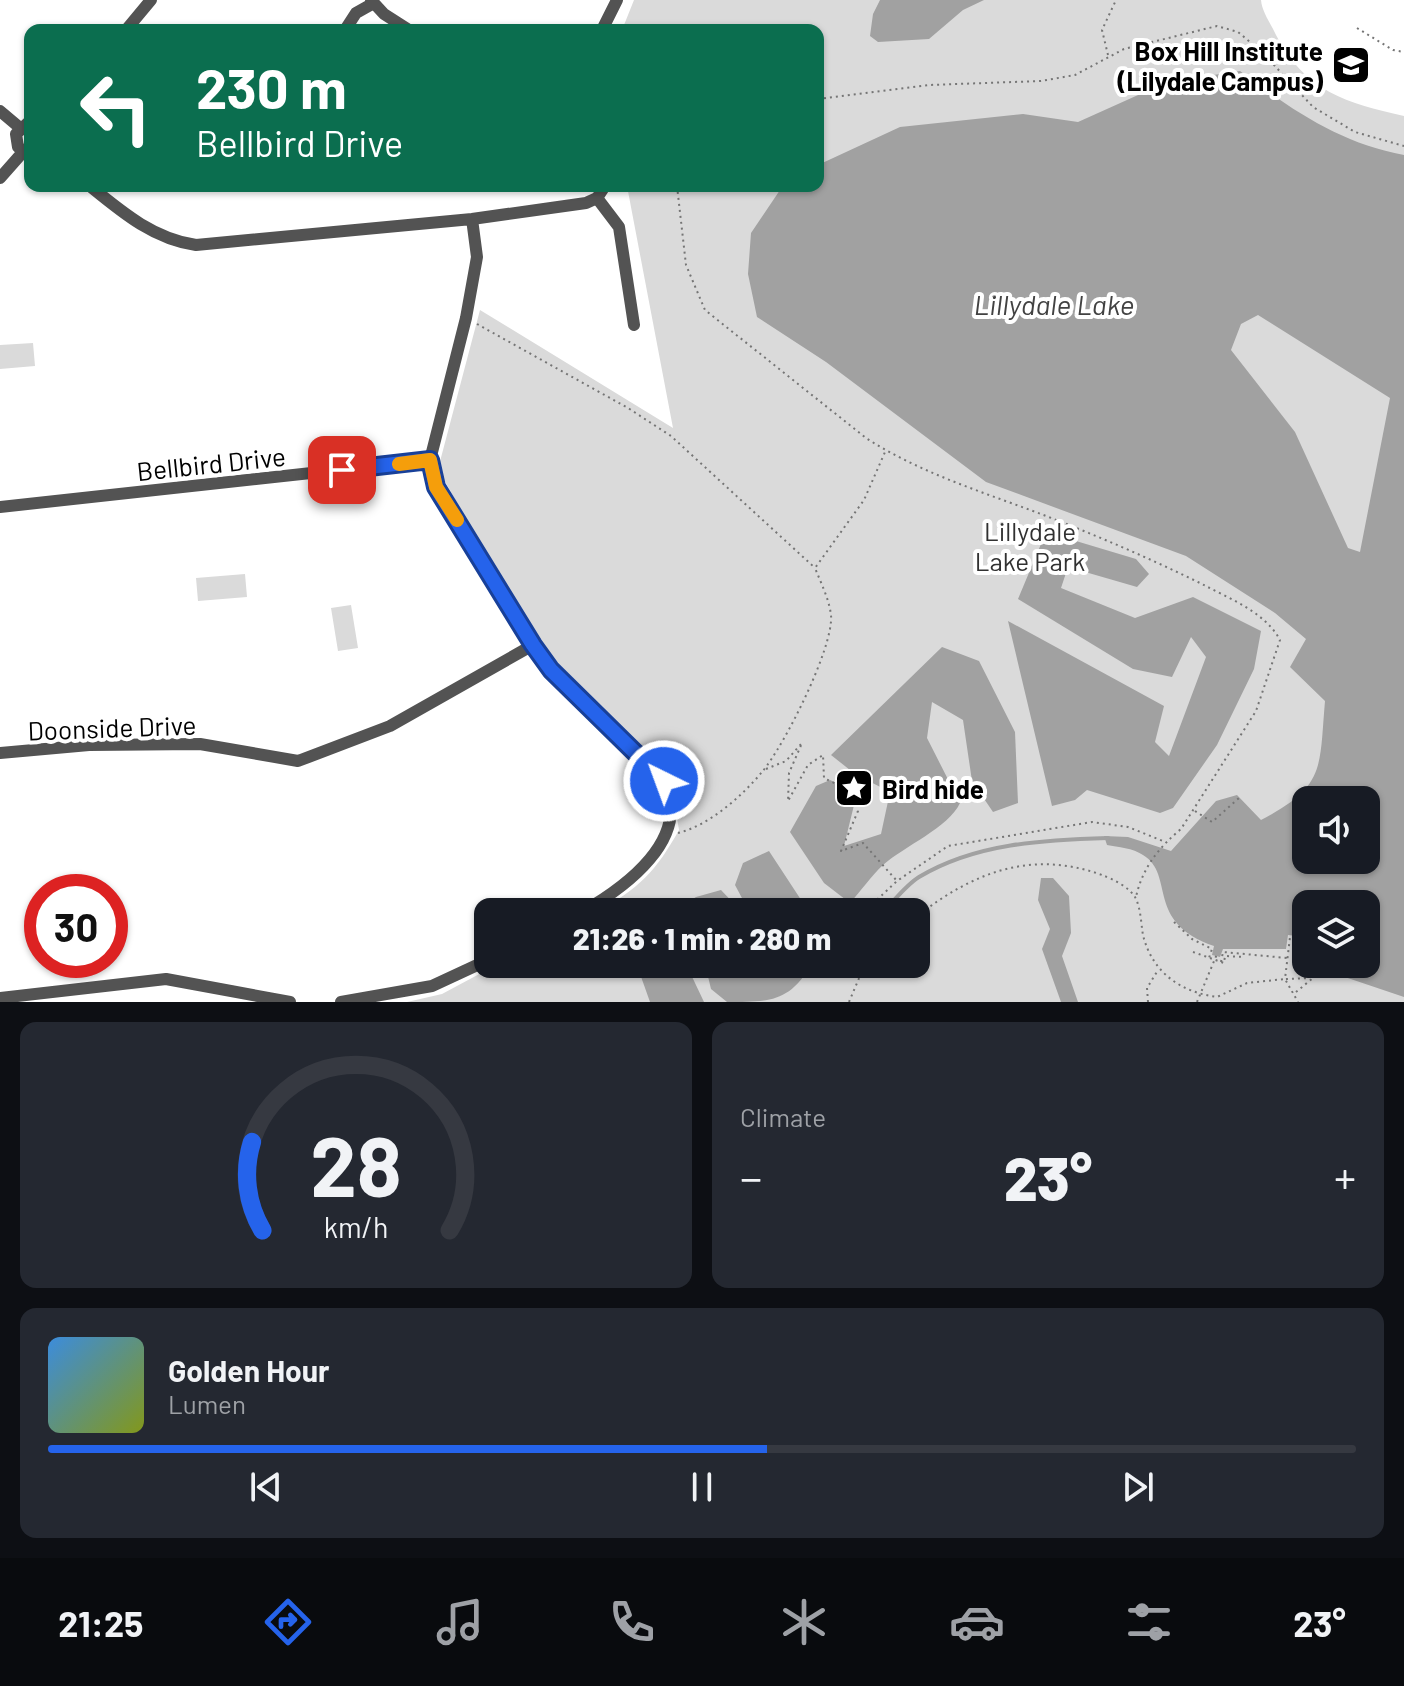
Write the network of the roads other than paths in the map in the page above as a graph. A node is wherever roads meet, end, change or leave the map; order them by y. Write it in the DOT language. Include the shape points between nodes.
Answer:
graph roads {
  1 [pos="151,0"];
  2 [pos="617,0"];
  3 [pos="371,2"];
  4 [pos="131,24"];
  5 [pos="349,24"];
  6 [pos="401,24"];
  7 [pos="605,24"];
  8 [pos="0,111"];
  9 [pos="24,123"];
  10 [pos="24,126"];
  11 [pos="24,151"];
  12 [pos="24,155"];
  13 [pos="0,178"];
  14 [pos="98,192"];
  15 [pos="601,192"];
  16 [pos="597,198"];
  17 [pos="472,219"];
  18 [pos="634,325"];
  19 [pos="430,460"];
  20 [pos="0,507"];
  21 [pos="533,645"];
  22 [pos="0,753"];
  23 [pos="606,898"];
  24 [pos="474,966"];
  25 [pos="0,998"];
  26 [pos="290,1002"];
  27 [pos="341,1002"];
  1 -- 4 [label="street"];
  2 -- 7 [label="street"];
  3 -- 5 [label="street"];
  3 -- 6 [label="street"];
  8 -- 9 [label="street"];
  10 -- 11 [label="street" via="16,142"];
  12 -- 13 [label="street"];
  14 -- 17 [label="street" via="154,234 196,245"];
  15 -- 16 [label="street"];
  16 -- 17 [label="street"];
  16 -- 18 [label="street" via="619,227"];
  17 -- 19 [label="street" via="477,257"];
  19 -- 20 [label="street, Bellbird Drive"];
  19 -- 21 [label="street" via="436,487"];
  21 -- 22 [label="street, Doonside Drive" via="390,726 298,761 200,744"];
  21 -- 23 [label="street" via="551,670 664,781 671,810 656,852"];
  24 -- 27 [label="street" via="432,986"];
  25 -- 26 [label="street" via="166,979"];
}
